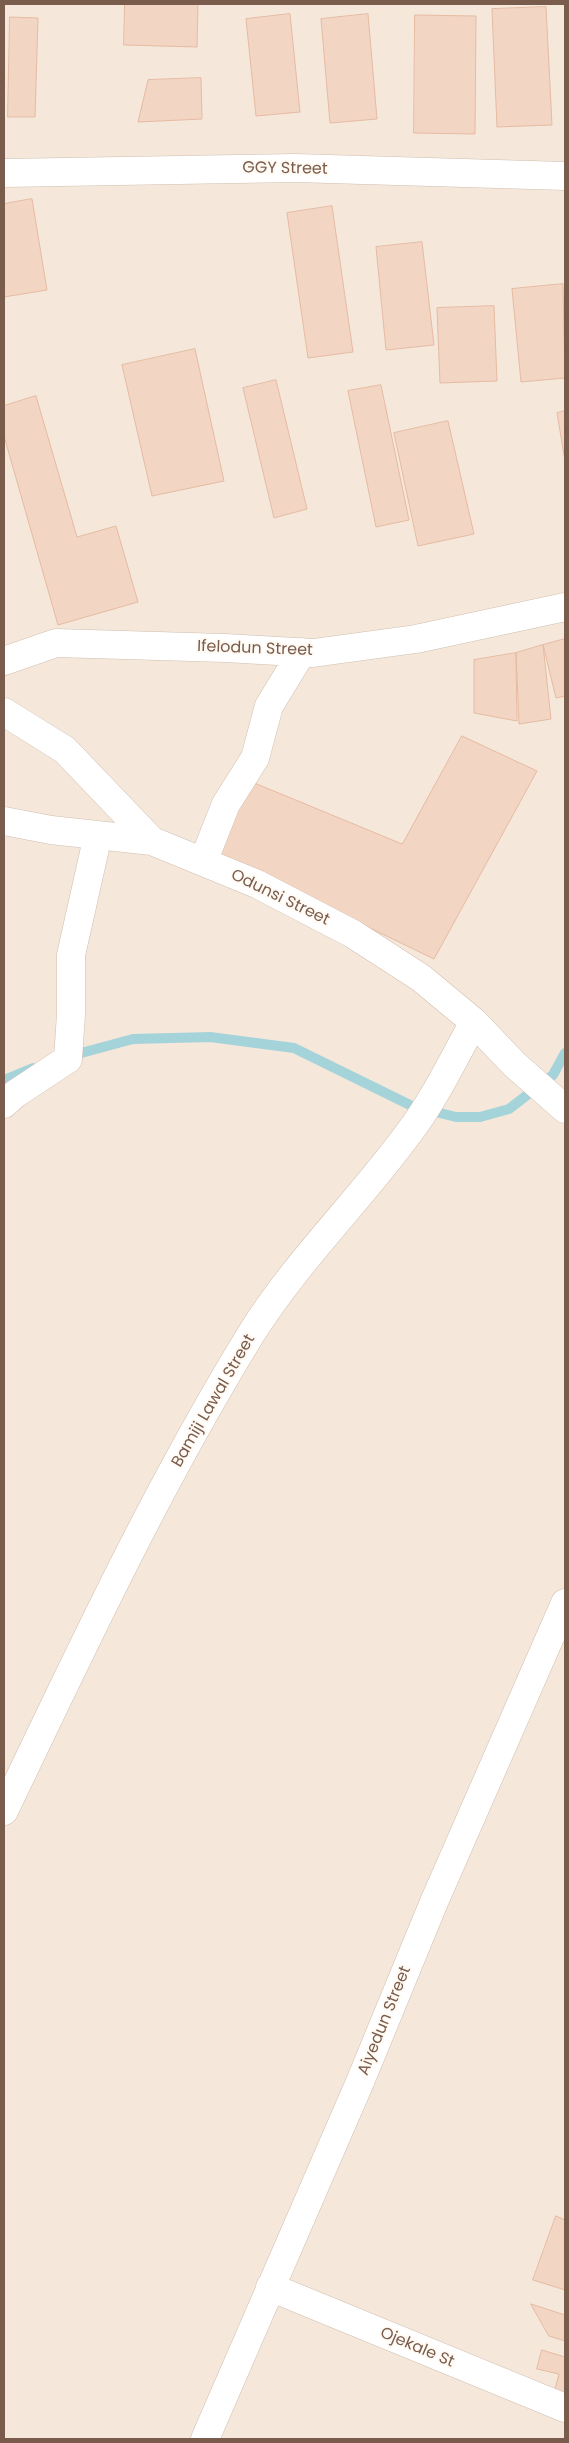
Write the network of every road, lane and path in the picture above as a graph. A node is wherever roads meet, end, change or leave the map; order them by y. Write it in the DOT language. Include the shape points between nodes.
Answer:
graph roads {
  1 [pos="4,173"];
  2 [pos="565,176"];
  3 [pos="565,607"];
  4 [pos="302,652"];
  5 [pos="4,661"];
  6 [pos="4,712"];
  7 [pos="4,822"];
  8 [pos="98,835"];
  9 [pos="152,841"];
  10 [pos="203,862"];
  11 [pos="474,1022"];
  12 [pos="4,1104"];
  13 [pos="561,1106"];
  14 [pos="565,1603"];
  15 [pos="4,1811"];
  16 [pos="270,2287"];
  17 [pos="565,2408"];
  18 [pos="205,2439"];
  1 -- 2 [label="street, GGY Street" via="295,168"];
  3 -- 4 [label="street, Ifelodun Street" via="416,639"];
  4 -- 5 [label="street, Ifelodun Street" via="56,643"];
  4 -- 10 [label="street" via="269,706 255,758 226,804"];
  6 -- 9 [label="street" via="65,750"];
  7 -- 8 [label="street, Odunsi Street"];
  8 -- 9 [label="street, Odunsi Street"];
  8 -- 12 [label="street" via="71,955 68,1059"];
  9 -- 10 [label="street, Odunsi Street"];
  10 -- 11 [label="street, Odunsi Street" via="257,884 353,934 421,978"];
  11 -- 13 [label="street, Odunsi Street"];
  11 -- 15 [label="street, Bamiji Lawal Street" via="409,1133 322,1238 252,1333 184,1451 98,1617"];
  14 -- 16 [label="street, Aiyedun Street"];
  16 -- 17 [label="street, Ojekale St"];
  16 -- 18 [label="street, Aiyedun Street"];
}
